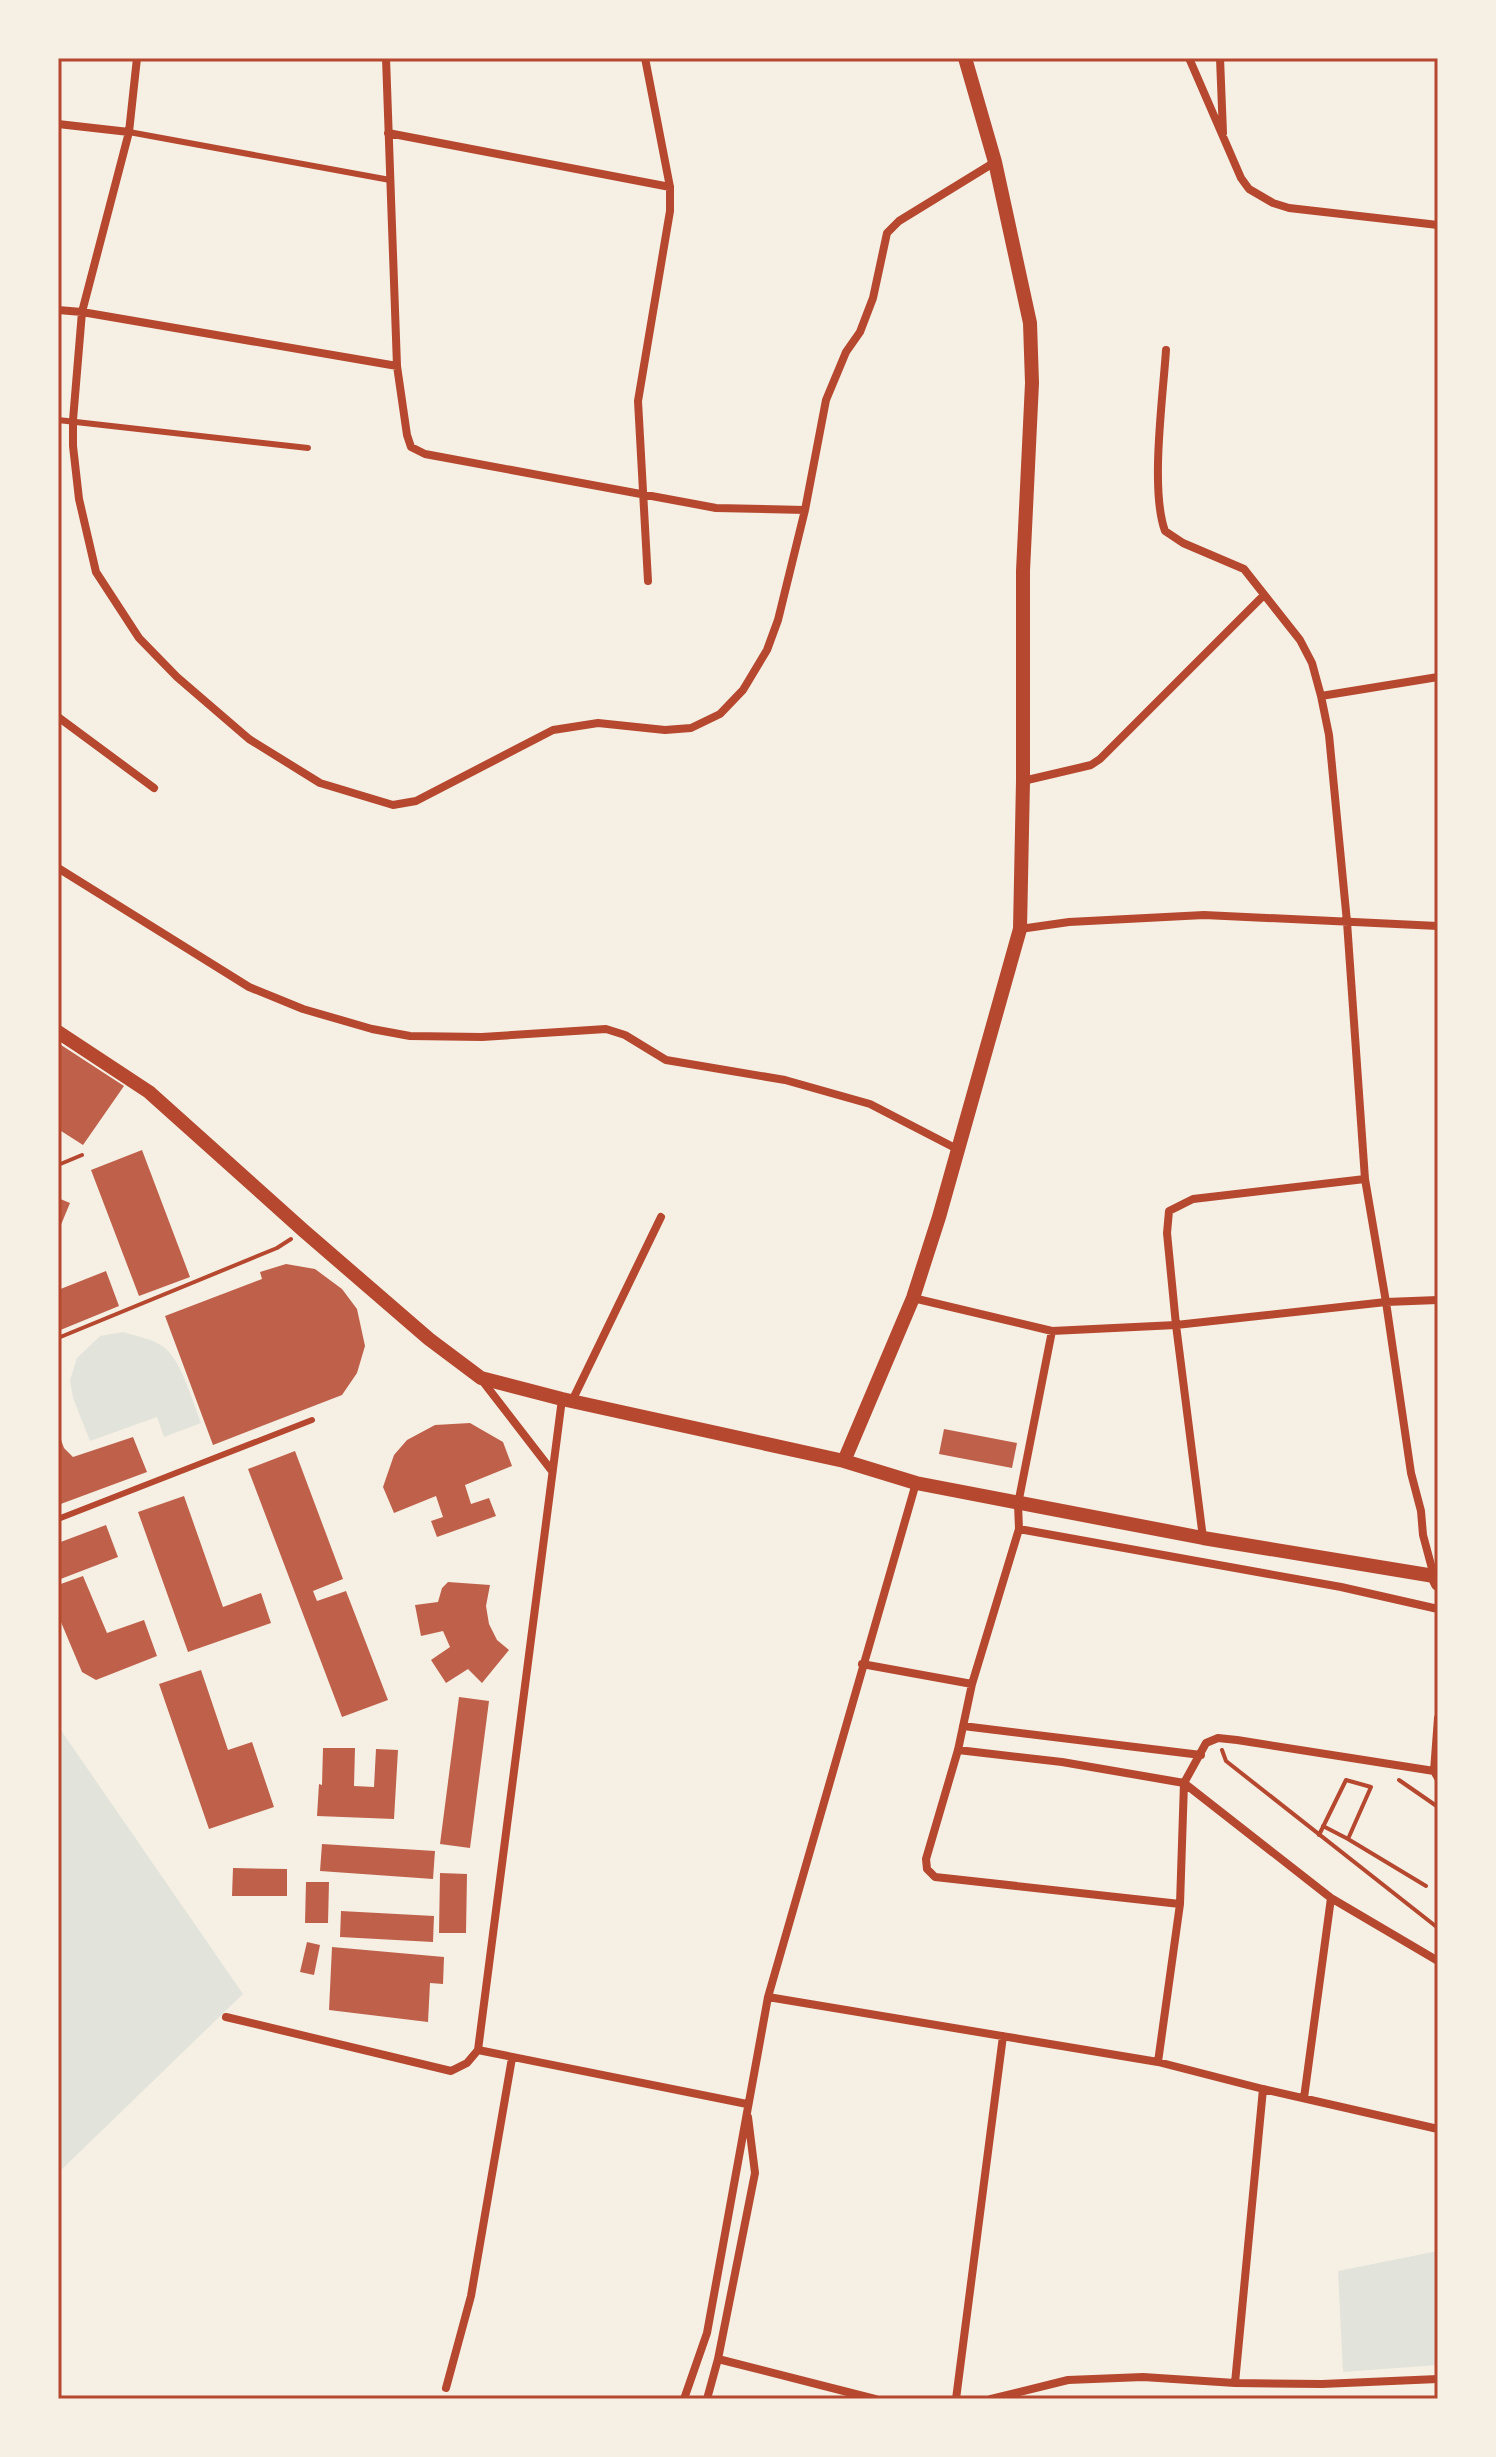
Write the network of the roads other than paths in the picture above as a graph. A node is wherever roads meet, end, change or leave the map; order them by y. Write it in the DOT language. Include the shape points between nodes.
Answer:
graph roads {
  1 [pos="137,58"];
  2 [pos="386,58"];
  3 [pos="645,58"];
  4 [pos="965,58"];
  5 [pos="1189,58"];
  6 [pos="1220,58"];
  7 [pos="58,124"];
  8 [pos="129,132"];
  9 [pos="388,133"];
  10 [pos="1223,139"];
  11 [pos="995,162"];
  12 [pos="390,180"];
  13 [pos="670,187"];
  14 [pos="1438,225"];
  15 [pos="58,310"];
  16 [pos="82,312"];
  17 [pos="1166,350"];
  18 [pos="397,366"];
  19 [pos="58,420"];
  20 [pos="73,420"];
  21 [pos="308,448"];
  22 [pos="645,494"];
  23 [pos="805,510"];
  24 [pos="648,581"];
  25 [pos="1264,595"];
  26 [pos="1438,677"];
  27 [pos="1321,696"];
  28 [pos="58,717"];
  29 [pos="1023,781"];
  30 [pos="154,788"];
  31 [pos="58,868"];
  32 [pos="1347,922"];
  33 [pos="1438,926"];
  34 [pos="1020,929"];
  35 [pos="58,1032"];
  36 [pos="959,1150"];
  37 [pos="1365,1179"];
  38 [pos="661,1217"];
  39 [pos="913,1298"];
  40 [pos="1438,1300"];
  41 [pos="1386,1302"];
  42 [pos="1176,1325"];
  43 [pos="1052,1331"];
  44 [pos="481,1378"];
  45 [pos="567,1400"];
  46 [pos="312,1420"];
  47 [pos="844,1461"];
  48 [pos="552,1471"];
  49 [pos="916,1483"];
  50 [pos="1018,1504"];
  51 [pos="58,1519"];
  52 [pos="1019,1529"];
  53 [pos="1203,1538"];
  54 [pos="1436,1580"];
  55 [pos="1438,1609"];
  56 [pos="862,1664"];
  57 [pos="972,1684"];
  58 [pos="1438,1718"];
  59 [pos="963,1726"];
  60 [pos="958,1750"];
  61 [pos="1201,1755"];
  62 [pos="1436,1774"];
  63 [pos="1184,1783"];
  64 [pos="1331,1898"];
  65 [pos="1180,1904"];
  66 [pos="1438,1961"];
  67 [pos="768,1997"];
  68 [pos="226,2017"];
  69 [pos="1003,2036"];
  70 [pos="478,2050"];
  71 [pos="512,2058"];
  72 [pos="1158,2062"];
  73 [pos="1263,2089"];
  74 [pos="1304,2098"];
  75 [pos="747,2104"];
  76 [pos="1438,2129"];
  77 [pos="718,2359"];
  78 [pos="1438,2379"];
  79 [pos="1235,2383"];
  80 [pos="446,2388"];
  81 [pos="684,2399"];
  82 [pos="707,2399"];
  83 [pos="875,2399"];
  84 [pos="956,2399"];
  85 [pos="991,2399"];
  1 -- 8 [label="street"];
  2 -- 9 [label="street"];
  3 -- 13 [label="street"];
  4 -- 11 [label="street"];
  5 -- 10 [label="street"];
  6 -- 10 [label="street"];
  7 -- 8 [label="street"];
  8 -- 12 [label="lane"];
  8 -- 16 [label="street"];
  9 -- 12 [label="street"];
  9 -- 13 [label="street"];
  10 -- 14 [label="street" via="1249,189 1273,203"];
  11 -- 23 [label="street" via="887,233 869,309 826,400"];
  11 -- 29 [label="street" via="1030,323"];
  12 -- 18 [label="street"];
  13 -- 22 [label="street" via="638,401"];
  15 -- 16 [label="street"];
  16 -- 18 [label="street"];
  16 -- 20 [label="street"];
  17 -- 25 [label="street" via="1159,460 1159,508 1165,531 1244,569"];
  18 -- 22 [label="street" via="411,447 425,454"];
  19 -- 20 [label="lane"];
  20 -- 21 [label="lane"];
  20 -- 23 [label="street" via="79,499 96,572 139,638 249,739 320,783 393,805 416,801 553,730 598,723 691,728 720,714 743,690 767,650"];
  22 -- 23 [label="street" via="716,508"];
  22 -- 24 [label="street"];
  25 -- 27 [label="street" via="1300,640"];
  25 -- 29 [label="street" via="1100,759"];
  26 -- 27 [label="street"];
  27 -- 32 [label="street"];
  28 -- 30 [label="street"];
  29 -- 34 [label="street"];
  31 -- 36 [label="street" via="249,987 303,1009 410,1036 606,1029 666,1060 785,1080 870,1104"];
  32 -- 33 [label="street"];
  32 -- 34 [label="street" via="1204,915"];
  32 -- 37 [label="street"];
  34 -- 36 [label="street"];
  35 -- 44 [label="street" via="149,1092 429,1339"];
  36 -- 39 [label="street"];
  37 -- 41 [label="street"];
  37 -- 42 [label="street" via="1193,1199 1169,1211"];
  38 -- 45 [label="street"];
  39 -- 43 [label="street"];
  39 -- 47 [label="street"];
  40 -- 41 [label="street"];
  41 -- 42 [label="street"];
  41 -- 54 [label="street" via="1411,1473"];
  42 -- 43 [label="street"];
  42 -- 53 [label="street"];
  43 -- 50 [label="street"];
  44 -- 45 [label="street"];
  44 -- 48 [label="street"];
  45 -- 47 [label="street"];
  45 -- 48 [label="street"];
  46 -- 51 [label="lane"];
  47 -- 49 [label="street"];
  48 -- 70 [label="street"];
  49 -- 50 [label="street"];
  49 -- 56 [label="street"];
  50 -- 52 [label="street"];
  50 -- 53 [label="street"];
  52 -- 55 [label="street"];
  52 -- 57 [label="street"];
  53 -- 54 [label="street"];
  56 -- 57 [label="street"];
  56 -- 67 [label="street"];
  57 -- 59 [label="street"];
  58 -- 62 [label="street"];
  59 -- 60 [label="street"];
  59 -- 61 [label="street"];
  60 -- 63 [label="street"];
  60 -- 65 [label="street" via="926,1859 935,1877"];
  61 -- 62 [label="street" via="1206,1743 1218,1738"];
  61 -- 63 [label="street"];
  63 -- 64 [label="street"];
  63 -- 65 [label="street"];
  64 -- 66 [label="street"];
  64 -- 74 [label="street"];
  65 -- 72 [label="street"];
  67 -- 69 [label="street"];
  67 -- 75 [label="street"];
  68 -- 70 [label="street" via="451,2071"];
  69 -- 72 [label="street"];
  69 -- 84 [label="street"];
  70 -- 71 [label="street"];
  71 -- 75 [label="street"];
  71 -- 80 [label="street" via="471,2296"];
  72 -- 73 [label="street"];
  73 -- 74 [label="street"];
  73 -- 79 [label="street"];
  74 -- 76 [label="street"];
  75 -- 77 [label="street" via="755,2173"];
  75 -- 81 [label="street" via="707,2333"];
  77 -- 82 [label="street"];
  77 -- 83 [label="street"];
  78 -- 79 [label="street"];
  79 -- 85 [label="street" via="1143,2377 1068,2380"];
}
